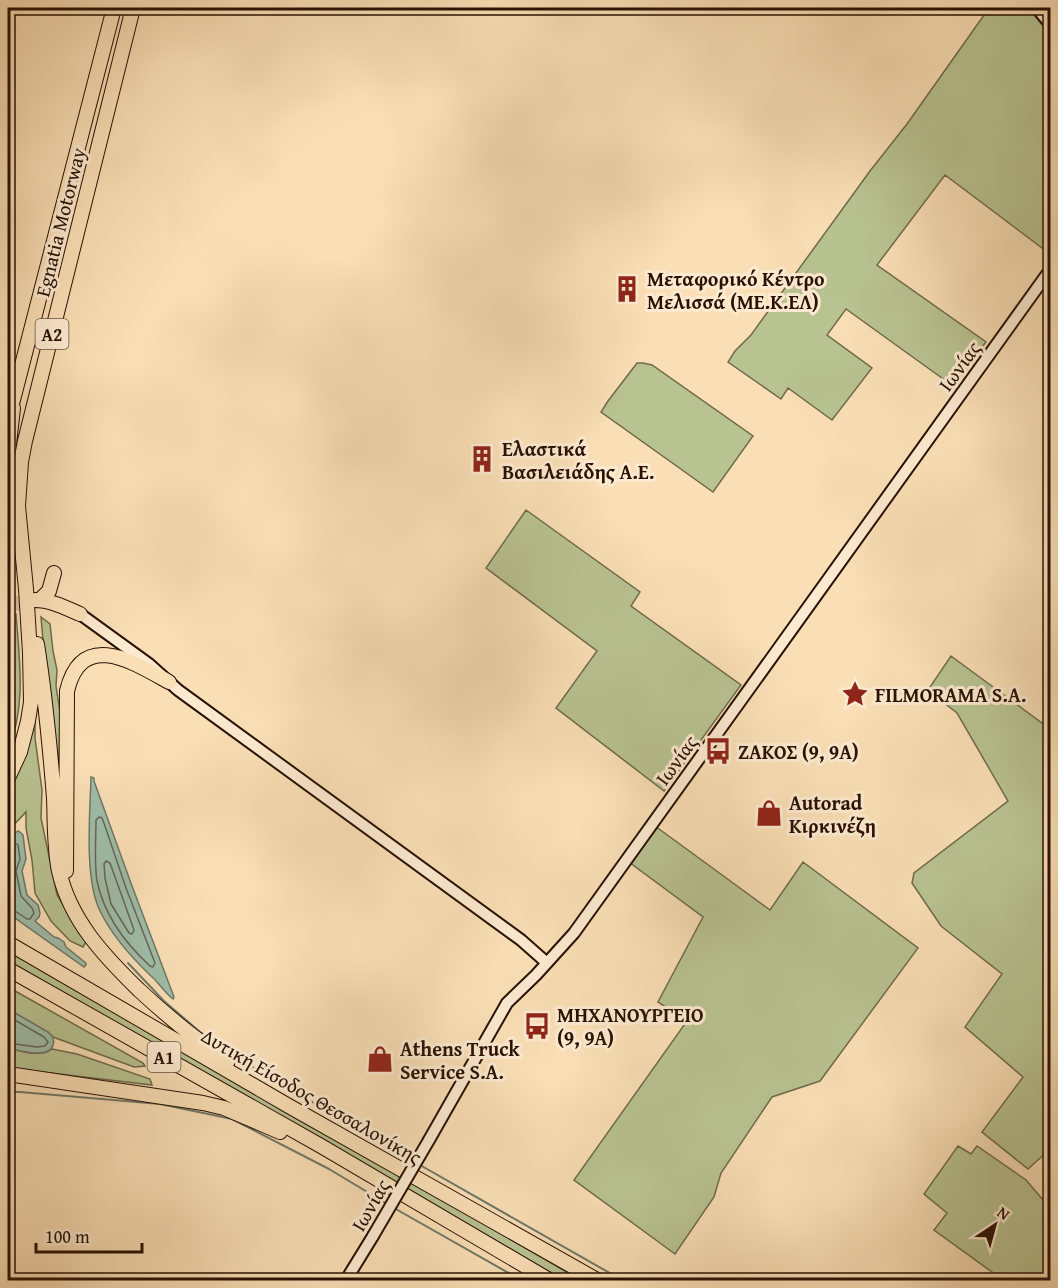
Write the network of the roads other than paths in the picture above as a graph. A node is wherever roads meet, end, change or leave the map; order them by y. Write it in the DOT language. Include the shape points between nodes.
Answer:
graph roads {
  1 [pos="114,8"];
  2 [pos="133,8"];
  3 [pos="1037,8"];
  4 [pos="1050,24"];
  5 [pos="1050,270"];
  6 [pos="13,400"];
  7 [pos="8,416"];
  8 [pos="8,453"];
  9 [pos="54,573"];
  10 [pos="26,589"];
  11 [pos="80,614"];
  12 [pos="169,682"];
  13 [pos="8,778"];
  14 [pos="66,891"];
  15 [pos="8,943"];
  16 [pos="547,963"];
  17 [pos="8,969"];
  18 [pos="12,1075"];
  19 [pos="287,1105"];
  20 [pos="321,1146"];
  21 [pos="346,1281"];
  22 [pos="549,1281"];
  23 [pos="597,1281"];
  1 -- 6 [label="highway, Egnatia Motorway / Α2"];
  2 -- 10 [label="highway, Egnatia Motorway / Α2" via="23,452 18,506"];
  3 -- 4 [label="street"];
  5 -- 16 [label="street, Ιωνίας" via="574,933"];
  6 -- 7 [label="highway"];
  6 -- 8 [label="highway, Α2"];
  9 -- 11 [label="highway" via="50,591 38,600"];
  10 -- 13 [label="highway, Α2" via="31,702 20,752"];
  10 -- 14 [label="highway" via="40,665 56,850"];
  11 -- 12 [label="street"];
  12 -- 14 [label="highway" via="127,660 105,655 90,657 73,674 67,691"];
  12 -- 16 [label="street"];
  14 -- 19 [label="highway" via="84,930 115,967 195,1038"];
  15 -- 19 [label="highway, Δυτική Είσοδος Θεσσαλονίκης / Α1"];
  16 -- 21 [label="street, Ιωνίας, bridge" via="507,1003"];
  17 -- 20 [label="highway, Α1"];
  18 -- 20 [label="highway" via="203,1103"];
  19 -- 23 [label="highway, Δυτική Είσοδος Θεσσαλονίκης / Α1"];
  20 -- 22 [label="highway, Δυτική Είσοδος Θεσσαλονίκης / Α1"];
}
